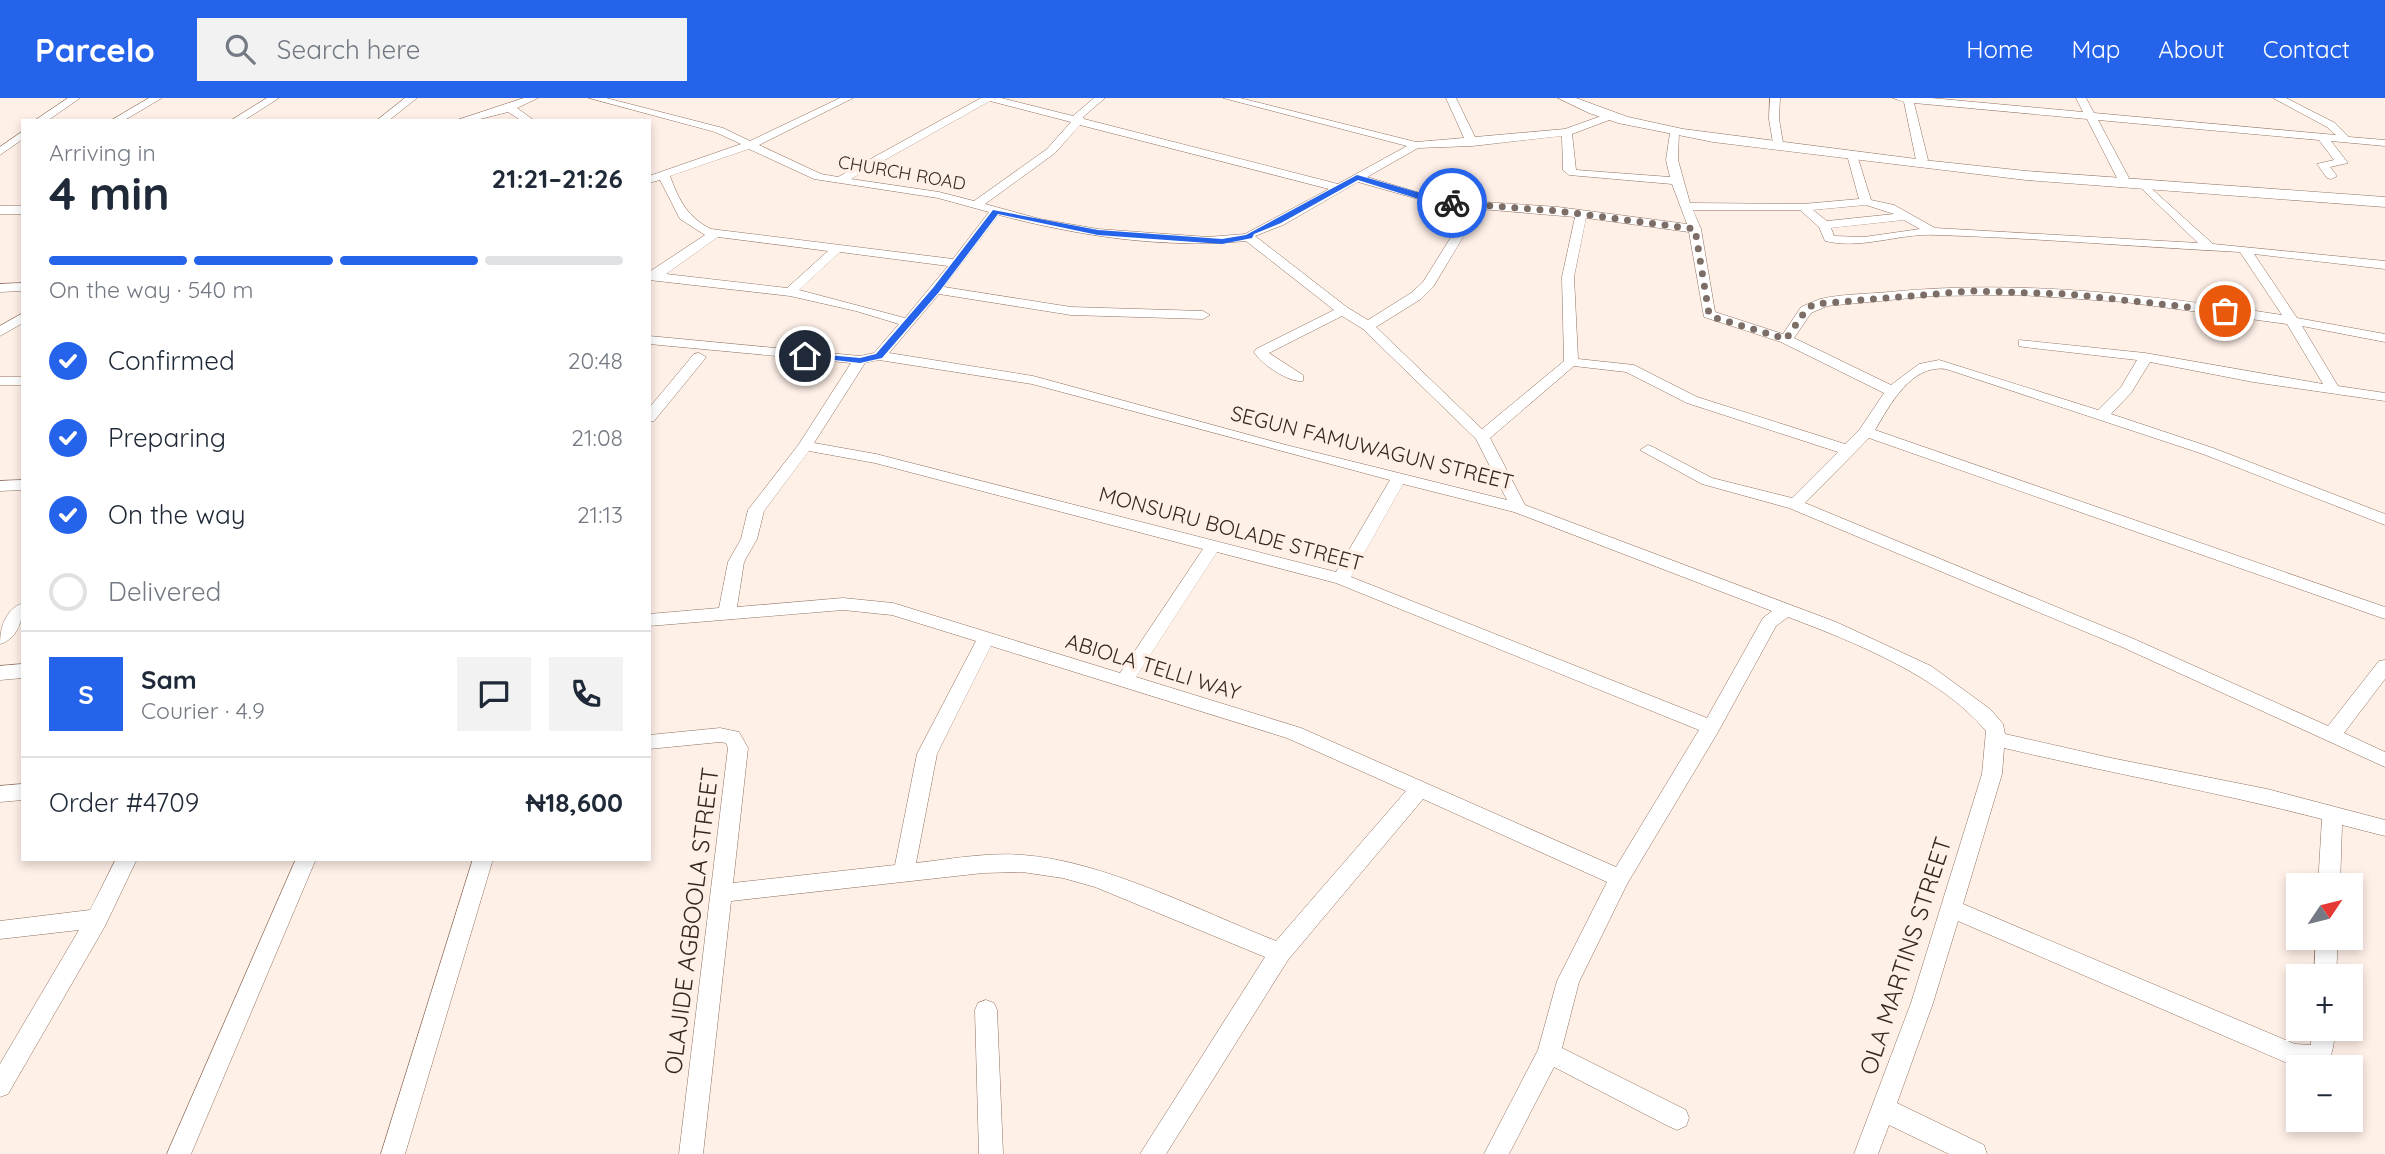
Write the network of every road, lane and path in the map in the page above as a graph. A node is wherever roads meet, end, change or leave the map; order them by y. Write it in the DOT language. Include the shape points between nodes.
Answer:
graph roads {
  1 [pos="75,98"];
  2 [pos="157,98"];
  3 [pos="274,98"];
  4 [pos="412,98"];
  5 [pos="533,98"];
  6 [pos="594,98"];
  7 [pos="1100,98"];
  8 [pos="1228,98"];
  9 [pos="1451,98"];
  10 [pos="1565,98"];
  11 [pos="1775,98"];
  12 [pos="1898,98"];
  13 [pos="1909,98"];
  14 [pos="2081,98"];
  15 [pos="2278,98"];
  16 [pos="843,99"];
  17 [pos="1583,100"];
  18 [pos="509,108"];
  19 [pos="2088,114"];
  20 [pos="1608,117"];
  21 [pos="43,119"];
  22 [pos="119,119"];
  23 [pos="238,119"];
  24 [pos="384,119"];
  25 [pos="467,119"];
  26 [pos="527,119"];
  27 [pos="1079,120"];
  28 [pos="1567,132"];
  29 [pos="0,133"];
  30 [pos="21,133"];
  31 [pos="1675,133"];
  32 [pos="21,135"];
  33 [pos="2323,138"];
  34 [pos="2347,140"];
  35 [pos="1778,142"];
  36 [pos="1472,143"];
  37 [pos="2385,143"];
  38 [pos="752,144"];
  39 [pos="1416,145"];
  40 [pos="0,153"];
  41 [pos="21,153"];
  42 [pos="1852,155"];
  43 [pos="1922,160"];
  44 [pos="664,175"];
  45 [pos="2331,176"];
  46 [pos="1357,178"];
  47 [pos="2123,178"];
  48 [pos="651,179"];
  49 [pos="840,180"];
  50 [pos="1676,181"];
  51 [pos="2143,184"];
  52 [pos="2226,186"];
  53 [pos="1339,188"];
  54 [pos="2385,199"];
  55 [pos="1866,202"];
  56 [pos="976,204"];
  57 [pos="1688,206"];
  58 [pos="1475,207"];
  59 [pos="1803,207"];
  60 [pos="0,210"];
  61 [pos="21,210"];
  62 [pos="996,211"];
  63 [pos="1581,216"];
  64 [pos="1908,216"];
  65 [pos="1824,225"];
  66 [pos="1695,229"];
  67 [pos="1932,231"];
  68 [pos="716,233"];
  69 [pos="1249,237"];
  70 [pos="2210,247"];
  71 [pos="837,249"];
  72 [pos="2244,249"];
  73 [pos="954,263"];
  74 [pos="2385,265"];
  75 [pos="652,276"];
  76 [pos="21,287"];
  77 [pos="0,288"];
  78 [pos="936,290"];
  79 [pos="790,292"];
  80 [pos="1343,311"];
  81 [pos="1203,315"];
  82 [pos="21,318"];
  83 [pos="2292,320"];
  84 [pos="908,323"];
  85 [pos="1368,326"];
  86 [pos="0,332"];
  87 [pos="2385,338"];
  88 [pos="1786,339"];
  89 [pos="651,340"];
  90 [pos="2024,344"];
  91 [pos="879,356"];
  92 [pos="699,357"];
  93 [pos="2145,357"];
  94 [pos="860,360"];
  95 [pos="1571,362"];
  96 [pos="1298,378"];
  97 [pos="0,380"];
  98 [pos="21,381"];
  99 [pos="1892,391"];
  100 [pos="2334,391"];
  101 [pos="2385,397"];
  102 [pos="651,416"];
  103 [pos="2099,417"];
  104 [pos="1866,432"];
  105 [pos="1482,437"];
  106 [pos="805,446"];
  107 [pos="1648,450"];
  108 [pos="1848,450"];
  109 [pos="1399,477"];
  110 [pos="21,485"];
  111 [pos="0,486"];
  112 [pos="1795,504"];
  113 [pos="1519,508"];
  114 [pos="2385,520"];
  115 [pos="1213,547"];
  116 [pos="1341,579"];
  117 [pos="1785,610"];
  118 [pos="21,612"];
  119 [pos="2385,612"];
  120 [pos="727,613"];
  121 [pos="651,620"];
  122 [pos="0,638"];
  123 [pos="985,639"];
  124 [pos="2385,666"];
  125 [pos="21,671"];
  126 [pos="0,673"];
  127 [pos="1125,680"];
  128 [pos="1711,727"];
  129 [pos="2333,734"];
  130 [pos="1996,739"];
  131 [pos="651,741"];
  132 [pos="2385,760"];
  133 [pos="1420,788"];
  134 [pos="21,792"];
  135 [pos="0,794"];
  136 [pos="2332,814"];
  137 [pos="2385,828"];
  138 [pos="126,861"];
  139 [pos="305,861"];
  140 [pos="482,861"];
  141 [pos="904,873"];
  142 [pos="2330,873"];
  143 [pos="1619,878"];
  144 [pos="722,893"];
  145 [pos="1949,908"];
  146 [pos="97,919"];
  147 [pos="0,930"];
  148 [pos="1280,953"];
  149 [pos="986,1010"];
  150 [pos="2322,1041"];
  151 [pos="1549,1053"];
  152 [pos="0,1086"];
  153 [pos="1883,1109"];
  154 [pos="1677,1118"];
  155 [pos="177,1153"];
  156 [pos="393,1154"];
  157 [pos="691,1154"];
  158 [pos="991,1154"];
  159 [pos="1152,1154"];
  160 [pos="1496,1154"];
  161 [pos="1866,1154"];
  162 [pos="1975,1154"];
  1 -- 21 [label="street"];
  2 -- 22 [label="street"];
  3 -- 23 [label="street"];
  4 -- 24 [label="street"];
  5 -- 18 [label="street"];
  6 -- 38 [label="street, CHURCH ROAD" via="719,130"];
  7 -- 27 [label="street"];
  8 -- 39 [label="street"];
  9 -- 36 [label="street"];
  10 -- 20 [label="main road"];
  11 -- 35 [label="street"];
  12 -- 13 [label="street"];
  13 -- 19 [label="street"];
  13 -- 43 [label="street"];
  14 -- 19 [label="street"];
  15 -- 34 [label="street" via="2331,125"];
  16 -- 38 [label="street"];
  17 -- 35 [label="main road" via="1614,115 1664,127"];
  18 -- 25 [label="street"];
  18 -- 26 [label="street"];
  19 -- 33 [label="street"];
  19 -- 47 [label="street"];
  20 -- 28 [label="street, CHURCH ROAD"];
  20 -- 31 [label="main road"];
  27 -- 49 [label="street" via="989,98"];
  27 -- 53 [label="street"];
  27 -- 56 [label="street" via="1051,151"];
  28 -- 36 [label="street, CHURCH ROAD"];
  28 -- 50 [label="street" via="1569,170 1573,173"];
  29 -- 30 [label="street"];
  31 -- 42 [label="main road"];
  31 -- 50 [label="street" via="1672,160"];
  32 -- 40 [label="street"];
  33 -- 34 [label="street"];
  33 -- 45 [label="street" via="2342,163 2323,164"];
  34 -- 37 [label="street"];
  35 -- 43 [label="main road"];
  36 -- 39 [label="street, CHURCH ROAD"];
  38 -- 44 [label="street"];
  38 -- 49 [label="street, CHURCH ROAD" via="807,173"];
  39 -- 46 [label="street, CHURCH ROAD"];
  40 -- 41 [label="street"];
  42 -- 51 [label="main road"];
  42 -- 55 [label="street"];
  43 -- 47 [label="main road"];
  44 -- 48 [label="street"];
  44 -- 68 [label="street" via="680,214 696,227"];
  46 -- 53 [label="street, CHURCH ROAD"];
  46 -- 58 [label="street" via="1425,199"];
  47 -- 52 [label="main road"];
  49 -- 56 [label="street, CHURCH ROAD"];
  50 -- 57 [label="street"];
  51 -- 52 [label="main road"];
  51 -- 70 [label="street"];
  52 -- 54 [label="main road"];
  53 -- 69 [label="street, CHURCH ROAD"];
  55 -- 59 [label="street"];
  55 -- 64 [label="street"];
  56 -- 62 [label="street, CHURCH ROAD"];
  57 -- 59 [label="street"];
  57 -- 66 [label="street"];
  58 -- 63 [label="street"];
  58 -- 85 [label="street" via="1428,284"];
  59 -- 65 [label="street"];
  60 -- 61 [label="street"];
  62 -- 69 [label="street, CHURCH ROAD" via="1125,236 1222,241"];
  62 -- 73 [label="street"];
  63 -- 66 [label="street"];
  63 -- 95 [label="street" via="1568,276"];
  64 -- 65 [label="street"];
  64 -- 67 [label="street"];
  65 -- 67 [label="street" via="1835,241"];
  66 -- 88 [label="street" via="1709,314"];
  67 -- 70 [label="street"];
  68 -- 71 [label="street"];
  68 -- 75 [label="street"];
  69 -- 80 [label="street"];
  70 -- 72 [label="street"];
  71 -- 73 [label="street"];
  71 -- 79 [label="street"];
  72 -- 74 [label="street"];
  72 -- 83 [label="street"];
  73 -- 78 [label="street"];
  75 -- 79 [label="street"];
  76 -- 77 [label="street"];
  78 -- 81 [label="street" via="1071,311"];
  78 -- 84 [label="street"];
  79 -- 84 [label="street"];
  80 -- 85 [label="street"];
  80 -- 96 [label="street" via="1261,352"];
  82 -- 86 [label="street"];
  83 -- 87 [label="street"];
  83 -- 88 [label="street" via="2068,294 1957,291 1814,304"];
  83 -- 100 [label="street"];
  84 -- 91 [label="street"];
  85 -- 105 [label="street"];
  88 -- 99 [label="street"];
  89 -- 94 [label="street, SEGUN FAMUWAGUN STREET"];
  90 -- 93 [label="street"];
  91 -- 94 [label="street, SEGUN FAMUWAGUN STREET"];
  91 -- 109 [label="street, SEGUN FAMUWAGUN STREET" via="1033,380"];
  92 -- 102 [label="street"];
  93 -- 100 [label="street"];
  93 -- 103 [label="street" via="2125,394"];
  94 -- 106 [label="street"];
  95 -- 105 [label="street"];
  95 -- 108 [label="street" via="1629,368 1692,400"];
  97 -- 98 [label="street"];
  99 -- 103 [label="street" via="1922,366 1939,363"];
  99 -- 104 [label="street"];
  100 -- 101 [label="street"];
  103 -- 114 [label="street" via="2247,465"];
  104 -- 108 [label="street"];
  104 -- 119 [label="street"];
  105 -- 113 [label="street"];
  106 -- 115 [label="street, MONSURU BOLADE STREET" via="876,459"];
  106 -- 120 [label="street" via="757,510 736,562"];
  107 -- 112 [label="street" via="1707,481"];
  108 -- 112 [label="street"];
  109 -- 113 [label="street, SEGUN FAMUWAGUN STREET"];
  109 -- 116 [label="street"];
  110 -- 111 [label="street"];
  112 -- 129 [label="street"];
  113 -- 117 [label="street, SEGUN FAMUWAGUN STREET"];
  115 -- 116 [label="street, MONSURU BOLADE STREET"];
  115 -- 127 [label="street"];
  116 -- 128 [label="street, MONSURU BOLADE STREET"];
  117 -- 128 [label="street" via="1769,622"];
  117 -- 130 [label="street, SEGUN FAMUWAGUN STREET" via="1925,671 1983,714 1996,729"];
  118 -- 122 [label="street"];
  120 -- 121 [label="street, ABIOLA TELLI WAY"];
  120 -- 123 [label="street, ABIOLA TELLI WAY" via="870,605"];
  123 -- 127 [label="street, ABIOLA TELLI WAY"];
  123 -- 141 [label="street" via="927,754"];
  124 -- 129 [label="street"];
  125 -- 126 [label="street"];
  127 -- 133 [label="street, ABIOLA TELLI WAY" via="1294,733"];
  128 -- 143 [label="street"];
  129 -- 132 [label="street"];
  130 -- 136 [label="street"];
  130 -- 145 [label="street, OLA MARTINS STREET" via="1992,774"];
  131 -- 144 [label="street, OLAJIDE AGBOOLA STREET" via="720,735 732,737 738,748"];
  133 -- 143 [label="street, ABIOLA TELLI WAY"];
  133 -- 148 [label="street"];
  134 -- 135 [label="street"];
  136 -- 137 [label="street"];
  136 -- 142 [label="street"];
  138 -- 146 [label="street"];
  139 -- 155 [label="street"];
  140 -- 156 [label="street"];
  141 -- 144 [label="street"];
  141 -- 148 [label="street" via="983,864 1063,869 1099,879"];
  143 -- 151 [label="street" via="1568,981"];
  144 -- 157 [label="street, OLAJIDE AGBOOLA STREET"];
  145 -- 150 [label="street" via="2294,1055 2317,1057"];
  145 -- 153 [label="street, OLA MARTINS STREET" via="1922,1003"];
  146 -- 147 [label="street"];
  146 -- 152 [label="street"];
  148 -- 159 [label="street"];
  149 -- 158 [label="street"];
  151 -- 154 [label="street"];
  151 -- 160 [label="street"];
  153 -- 161 [label="street, OLA MARTINS STREET"];
  153 -- 162 [label="street"];
}
